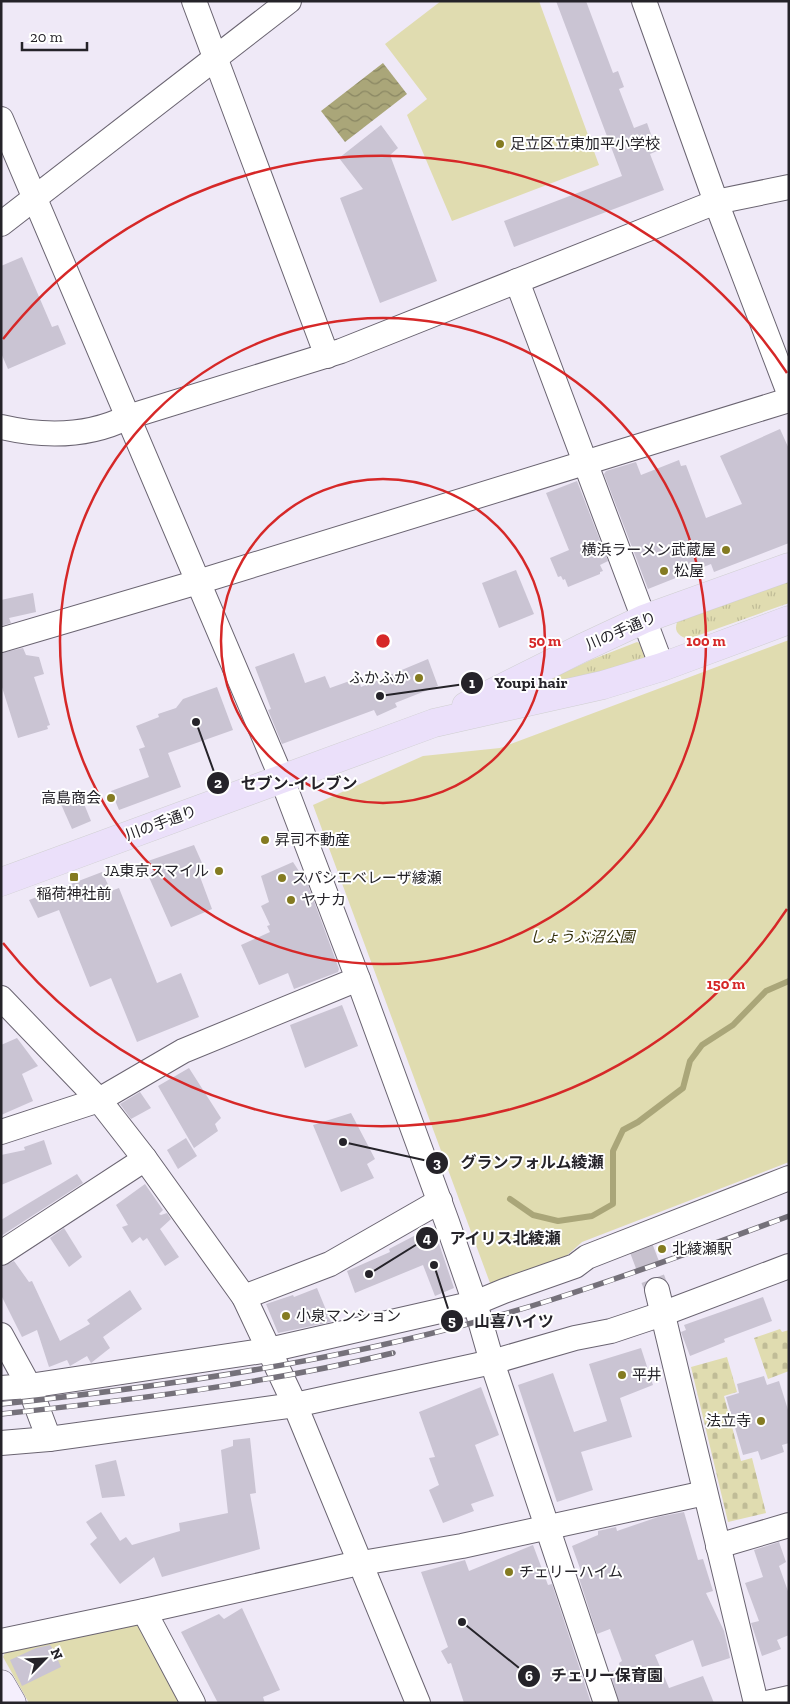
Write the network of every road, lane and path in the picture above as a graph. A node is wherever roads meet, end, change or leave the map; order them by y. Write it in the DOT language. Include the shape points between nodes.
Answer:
graph roads {
  1 [pos="194,1"];
  2 [pos="289,1"];
  3 [pos="644,1"];
  4 [pos="216,59"];
  5 [pos="1,119"];
  6 [pos="789,187"];
  7 [pos="36,197"];
  8 [pos="716,202"];
  9 [pos="1,224"];
  10 [pos="517,280"];
  11 [pos="327,356"];
  12 [pos="789,393"];
  13 [pos="789,400"];
  14 [pos="128,418"];
  15 [pos="1,427"];
  16 [pos="586,463"];
  17 [pos="789,567"];
  18 [pos="198,582"];
  19 [pos="644,619"];
  20 [pos="789,620"];
  21 [pos="1,640"];
  22 [pos="662,667"];
  23 [pos="434,723"];
  24 [pos="282,779"];
  25 [pos="1,882"];
  26 [pos="358,979"];
  27 [pos="1,998"];
  28 [pos="99,1100"];
  29 [pos="1,1132"];
  30 [pos="145,1159"];
  31 [pos="789,1178"];
  32 [pos="440,1201"];
  33 [pos="1,1252"];
  34 [pos="789,1254"];
  35 [pos="789,1266"];
  36 [pos="244,1297"];
  37 [pos="659,1302"];
  38 [pos="475,1303"];
  39 [pos="1,1334"];
  40 [pos="269,1350"];
  41 [pos="492,1362"];
  42 [pos="29,1386"];
  43 [pos="1,1388"];
  44 [pos="295,1405"];
  45 [pos="48,1439"];
  46 [pos="1,1443"];
  47 [pos="705,1493"];
  48 [pos="789,1525"];
  49 [pos="547,1527"];
  50 [pos="718,1546"];
  51 [pos="359,1564"];
  52 [pos="144,1611"];
  53 [pos="1,1640"];
  54 [pos="1,1684"];
  55 [pos="789,1698"];
  56 [pos="12,1703"];
  57 [pos="193,1703"];
  58 [pos="418,1703"];
  59 [pos="606,1703"];
  60 [pos="756,1703"];
  61 [pos="767,1703"];
  1 -- 4 [label="street"];
  2 -- 4 [label="street"];
  3 -- 8 [label="street"];
  4 -- 7 [label="street"];
  4 -- 11 [label="street"];
  5 -- 7 [label="street"];
  6 -- 8 [label="street"];
  7 -- 9 [label="street"];
  7 -- 14 [label="street"];
  8 -- 10 [label="street"];
  8 -- 12 [label="street"];
  10 -- 11 [label="street"];
  10 -- 16 [label="street"];
  11 -- 14 [label="street"];
  13 -- 16 [label="street"];
  14 -- 15 [label="street" via="113,425 56,435"];
  14 -- 18 [label="street"];
  16 -- 18 [label="street"];
  16 -- 19 [label="street"];
  17 -- 19 [label="main road, 川の手通り"];
  18 -- 21 [label="street"];
  18 -- 24 [label="street"];
  19 -- 22 [label="street"];
  19 -- 23 [label="main road, 川の手通り" via="503,686"];
  20 -- 22 [label="main road, 川の手通り"];
  22 -- 23 [label="main road, 川の手通り" via="603,685"];
  23 -- 24 [label="main road, 川の手通り"];
  24 -- 25 [label="main road, 川の手通り"];
  24 -- 26 [label="street"];
  26 -- 28 [label="street" via="183,1050"];
  26 -- 32 [label="street"];
  27 -- 28 [label="street"];
  28 -- 29 [label="street"];
  28 -- 30 [label="street"];
  30 -- 33 [label="street"];
  30 -- 36 [label="street"];
  31 -- 38 [label="street" via="639,1241 587,1257 575,1266"];
  32 -- 36 [label="street" via="330,1264"];
  32 -- 38 [label="street"];
  34 -- 37 [label="street"];
  35 -- 37 [label="street"];
  36 -- 40 [label="street"];
  37 -- 41 [label="street" via="611,1331"];
  37 -- 47 [label="street"];
  38 -- 40 [label="street"];
  38 -- 41 [label="street"];
  39 -- 42 [label="street"];
  40 -- 42 [label="street"];
  40 -- 44 [label="street"];
  41 -- 44 [label="street"];
  41 -- 49 [label="street"];
  42 -- 43 [label="street"];
  42 -- 45 [label="street"];
  44 -- 45 [label="street"];
  44 -- 51 [label="street"];
  45 -- 46 [label="street"];
  47 -- 49 [label="street"];
  47 -- 50 [label="street"];
  48 -- 50 [label="street"];
  49 -- 51 [label="street"];
  49 -- 59 [label="street"];
  50 -- 60 [label="street"];
  51 -- 52 [label="street"];
  51 -- 58 [label="street"];
  52 -- 53 [label="street"];
  52 -- 57 [label="street"];
  54 -- 56 [label="street"];
  55 -- 61 [label="street"];
}
